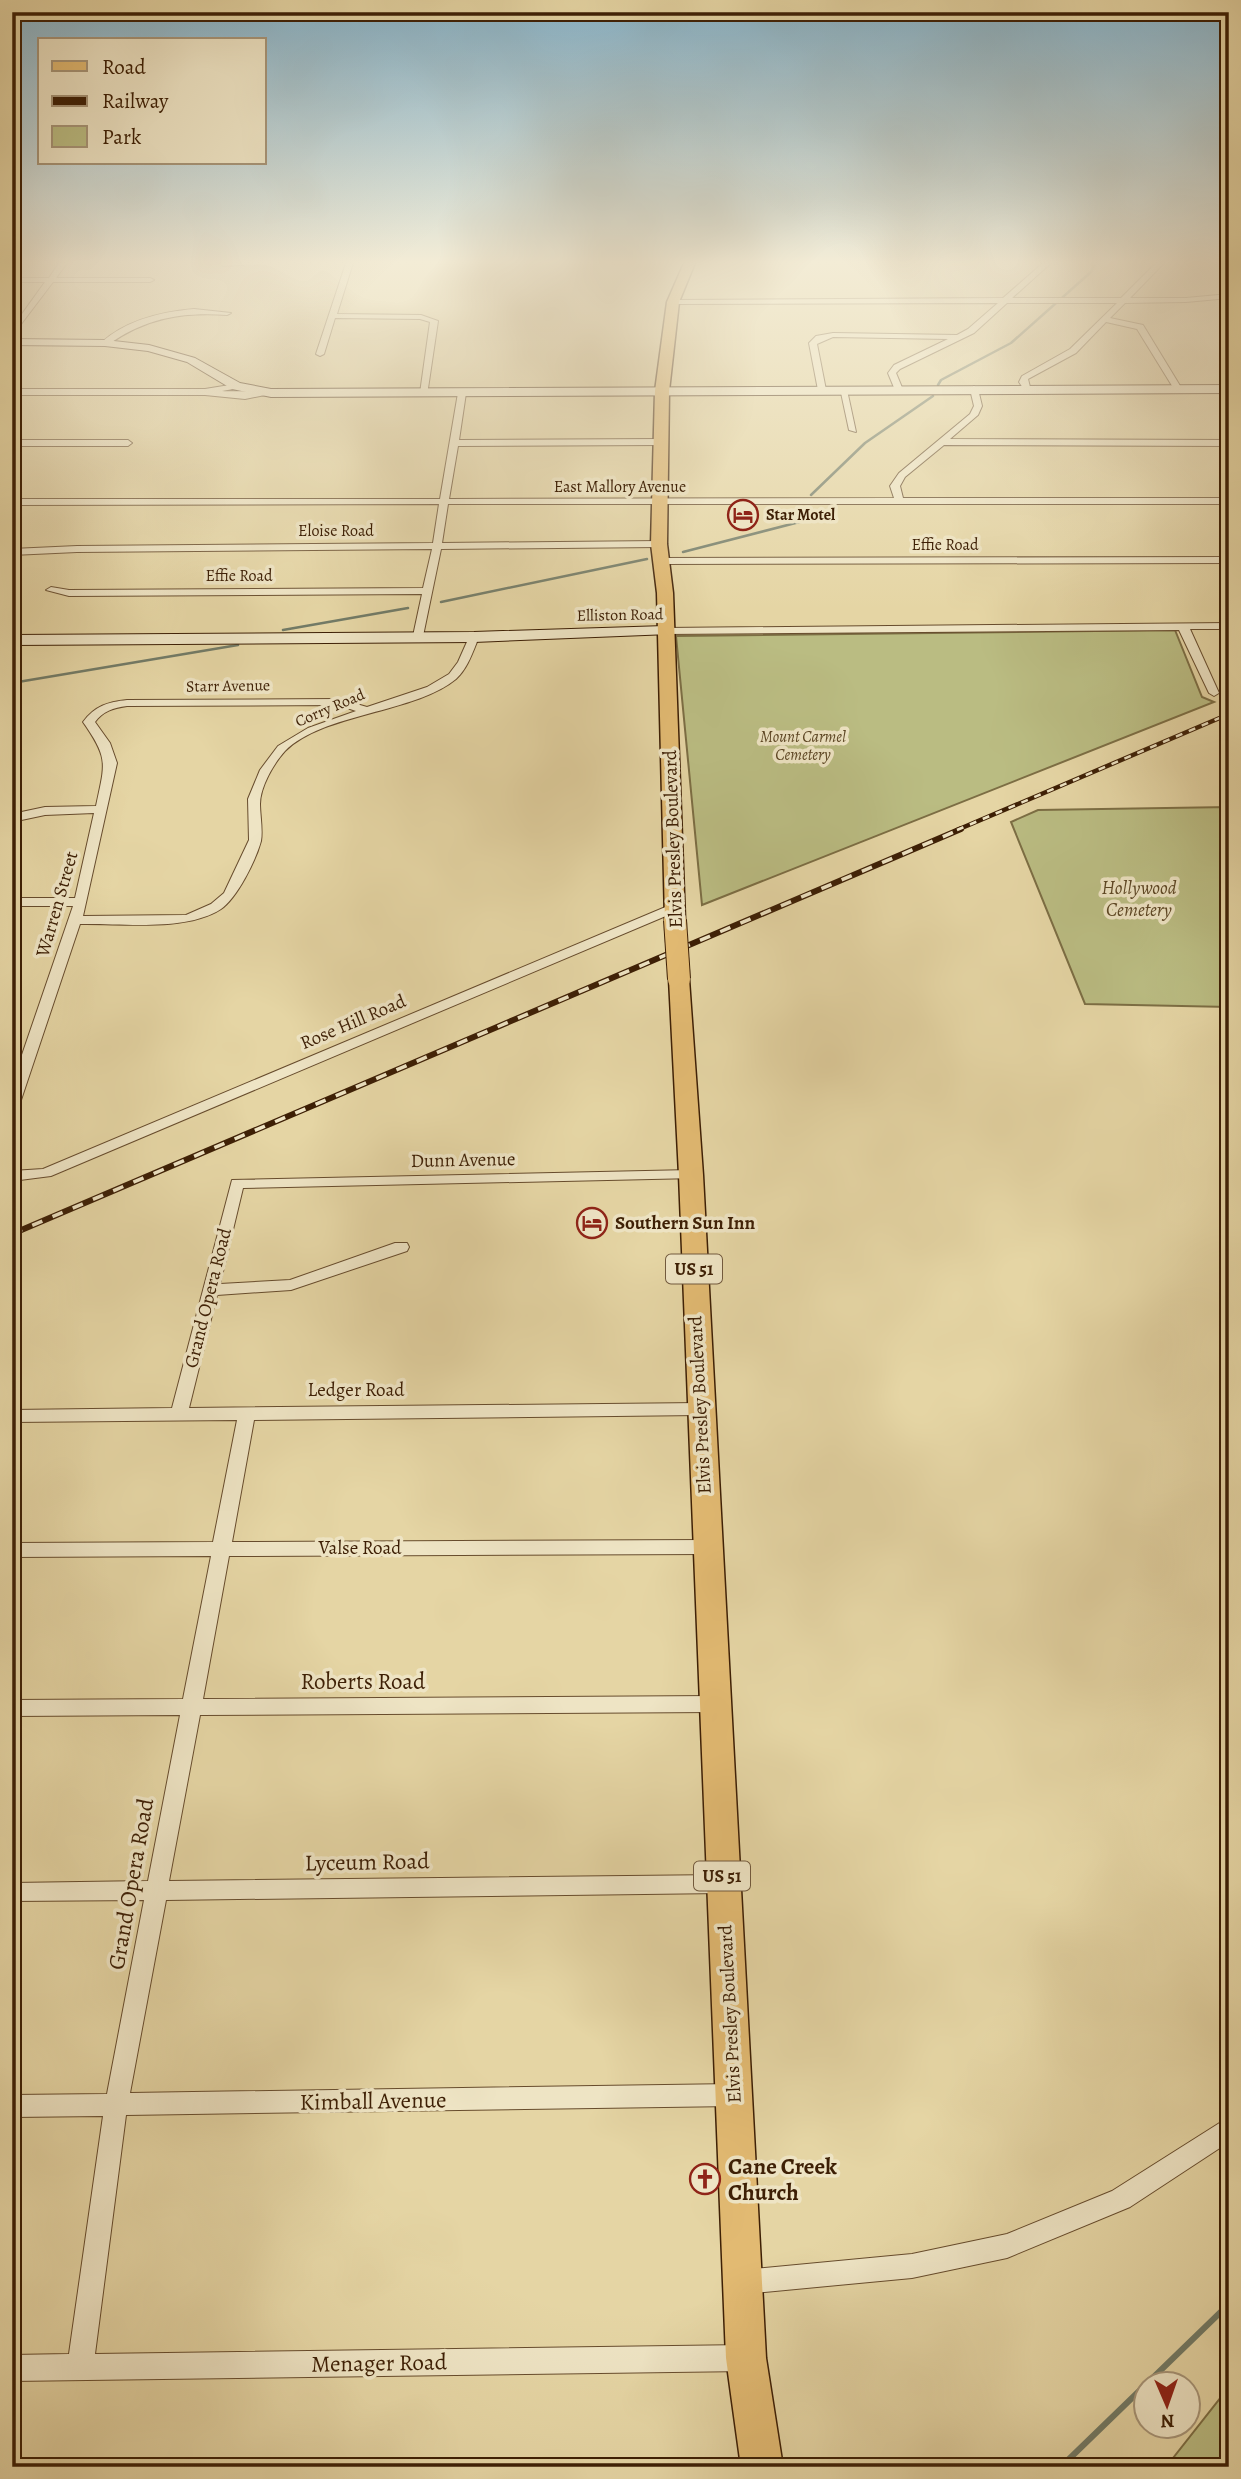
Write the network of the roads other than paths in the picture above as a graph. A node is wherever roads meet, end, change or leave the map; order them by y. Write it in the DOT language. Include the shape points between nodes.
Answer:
graph roads {
  1 [pos="222,379"];
  2 [pos="426,379"];
  3 [pos="664,379"];
  4 [pos="820,379"];
  5 [pos="894,379"];
  6 [pos="1024,379"];
  7 [pos="1172,379"];
  8 [pos="236,386"];
  9 [pos="974,389"];
  10 [pos="1028,389"];
  11 [pos="1178,389"];
  12 [pos="1229,389"];
  13 [pos="822,390"];
  14 [pos="843,390"];
  15 [pos="899,390"];
  16 [pos="662,391"];
  17 [pos="12,392"];
  18 [pos="205,392"];
  19 [pos="271,393"];
  20 [pos="424,393"];
  21 [pos="462,393"];
  22 [pos="853,430"];
  23 [pos="662,442"];
  24 [pos="939,442"];
  25 [pos="12,443"];
  26 [pos="128,443"];
  27 [pos="455,443"];
  28 [pos="1229,443"];
  29 [pos="899,501"];
  30 [pos="1229,501"];
  31 [pos="12,502"];
  32 [pos="659,502"];
  33 [pos="444,503"];
  34 [pos="659,544"];
  35 [pos="437,546"];
  36 [pos="12,552"];
  37 [pos="1229,560"];
  38 [pos="661,561"];
  39 [pos="51,590"];
  40 [pos="427,590"];
  41 [pos="1183,626"];
  42 [pos="1229,626"];
  43 [pos="665,631"];
  44 [pos="418,636"];
  45 [pos="474,637"];
  46 [pos="12,640"];
  47 [pos="1214,693"];
  48 [pos="363,710"];
  49 [pos="94,713"];
  50 [pos="102,808"];
  51 [pos="12,818"];
  52 [pos="12,902"];
  53 [pos="81,902"];
  54 [pos="675,914"];
  55 [pos="76,920"];
  56 [pos="12,1106"];
  57 [pos="691,1175"];
  58 [pos="12,1176"];
  59 [pos="237,1183"];
  60 [pos="401,1247"];
  61 [pos="210,1290"];
  62 [pos="699,1409"];
  63 [pos="247,1412"];
  64 [pos="179,1413"];
  65 [pos="12,1416"];
  66 [pos="708,1547"];
  67 [pos="219,1549"];
  68 [pos="12,1550"];
  69 [pos="715,1704"];
  70 [pos="190,1706"];
  71 [pos="12,1708"];
  72 [pos="722,1884"];
  73 [pos="158,1891"];
  74 [pos="12,1892"];
  75 [pos="734,2095"];
  76 [pos="116,2105"];
  77 [pos="12,2106"];
  78 [pos="1229,2128"];
  79 [pos="743,2282"];
  80 [pos="746,2358"];
  81 [pos="12,2368"];
  82 [pos="80,2368"];
  83 [pos="762,2467"];
  1 -- 8 [label="main road"];
  2 -- 20 [label="street"];
  3 -- 16 [label="main road, Elvis Presley Boulevard / US 51"];
  4 -- 13 [label="street"];
  5 -- 15 [label="street"];
  6 -- 10 [label="street"];
  7 -- 11 [label="street"];
  8 -- 18 [label="street"];
  8 -- 19 [label="main road"];
  9 -- 10 [label="main road"];
  9 -- 15 [label="main road"];
  9 -- 24 [label="street" via="978,406 974,415"];
  10 -- 11 [label="main road"];
  11 -- 12 [label="main road"];
  13 -- 14 [label="main road"];
  13 -- 16 [label="main road"];
  14 -- 15 [label="main road"];
  14 -- 22 [label="street"];
  16 -- 21 [label="main road"];
  16 -- 23 [label="main road, Elvis Presley Boulevard / US 51"];
  17 -- 18 [label="street"];
  18 -- 19 [label="street"];
  19 -- 20 [label="main road"];
  20 -- 21 [label="main road"];
  21 -- 27 [label="street"];
  23 -- 27 [label="street"];
  23 -- 32 [label="main road, Elvis Presley Boulevard / US 51"];
  24 -- 28 [label="street"];
  24 -- 29 [label="street" via="902,475 895,486"];
  25 -- 26 [label="street"];
  27 -- 33 [label="street"];
  29 -- 30 [label="street, East Mallory Avenue"];
  29 -- 32 [label="street, East Mallory Avenue"];
  31 -- 33 [label="street, East Mallory Avenue"];
  32 -- 33 [label="street, East Mallory Avenue"];
  32 -- 34 [label="main road, Elvis Presley Boulevard / US 51"];
  33 -- 35 [label="street"];
  34 -- 35 [label="street, Eloise Road"];
  34 -- 38 [label="main road, Elvis Presley Boulevard / US 51"];
  35 -- 36 [label="street, Eloise Road"];
  35 -- 40 [label="street"];
  37 -- 38 [label="street, Effie Road"];
  38 -- 43 [label="main road, Elvis Presley Boulevard / US 51"];
  39 -- 40 [label="street, Effie Road"];
  40 -- 44 [label="street"];
  41 -- 42 [label="street, Elliston Road"];
  41 -- 43 [label="street, Elliston Road"];
  41 -- 47 [label="street"];
  43 -- 45 [label="main road, Elliston Road"];
  43 -- 54 [label="main road, Elvis Presley Boulevard / US 51"];
  44 -- 45 [label="main road, Elliston Road"];
  44 -- 46 [label="main road, Elliston Road"];
  45 -- 48 [label="street, Corry Road" via="453,676 430,689"];
  48 -- 49 [label="street, Starr Avenue" via="339,702 140,703 109,706"];
  48 -- 55 [label="street, Corry Road" via="312,730 282,748 254,799 254,840 230,895 216,907 188,919"];
  49 -- 50 [label="street, Warren Street" via="89,722 111,763"];
  50 -- 51 [label="street"];
  50 -- 53 [label="street, Warren Street"];
  52 -- 53 [label="street"];
  53 -- 55 [label="street, Warren Street"];
  54 -- 57 [label="main road, Elvis Presley Boulevard / US 51, bridge"];
  54 -- 58 [label="street, Rose Hill Road" via="46,1173"];
  55 -- 56 [label="street, Warren Street"];
  57 -- 59 [label="street, Dunn Avenue"];
  57 -- 62 [label="main road, Elvis Presley Boulevard / US 51"];
  59 -- 61 [label="street, Grand Opera Road"];
  60 -- 61 [label="street" via="291,1285"];
  61 -- 64 [label="street, Grand Opera Road"];
  62 -- 63 [label="street, Ledger Road"];
  62 -- 66 [label="main road, Elvis Presley Boulevard / US 51"];
  63 -- 64 [label="street, Ledger Road"];
  63 -- 67 [label="street, Grand Opera Road"];
  64 -- 65 [label="street, Ledger Road"];
  66 -- 67 [label="street, Valse Road"];
  66 -- 69 [label="main road, Elvis Presley Boulevard / US 51"];
  67 -- 68 [label="street, Valse Road"];
  67 -- 70 [label="street, Grand Opera Road"];
  69 -- 70 [label="street, Roberts Road"];
  69 -- 72 [label="main road, Elvis Presley Boulevard / US 51"];
  70 -- 71 [label="street, Roberts Road"];
  70 -- 73 [label="street, Grand Opera Road"];
  72 -- 73 [label="street, Lyceum Road"];
  72 -- 75 [label="main road, Elvis Presley Boulevard / US 51"];
  73 -- 74 [label="street, Lyceum Road"];
  73 -- 76 [label="street, Grand Opera Road"];
  75 -- 76 [label="street, Kimball Avenue"];
  75 -- 79 [label="main road, Elvis Presley Boulevard / US 51"];
  76 -- 77 [label="street, Kimball Avenue"];
  76 -- 82 [label="street, Grand Opera Road"];
  78 -- 79 [label="street" via="1121,2199 1007,2246 912,2266"];
  79 -- 80 [label="main road, Elvis Presley Boulevard / US 51"];
  80 -- 82 [label="street, Menager Road"];
  80 -- 83 [label="main road, Elvis Presley Boulevard / US 51"];
  81 -- 82 [label="street, Menager Road"];
}
